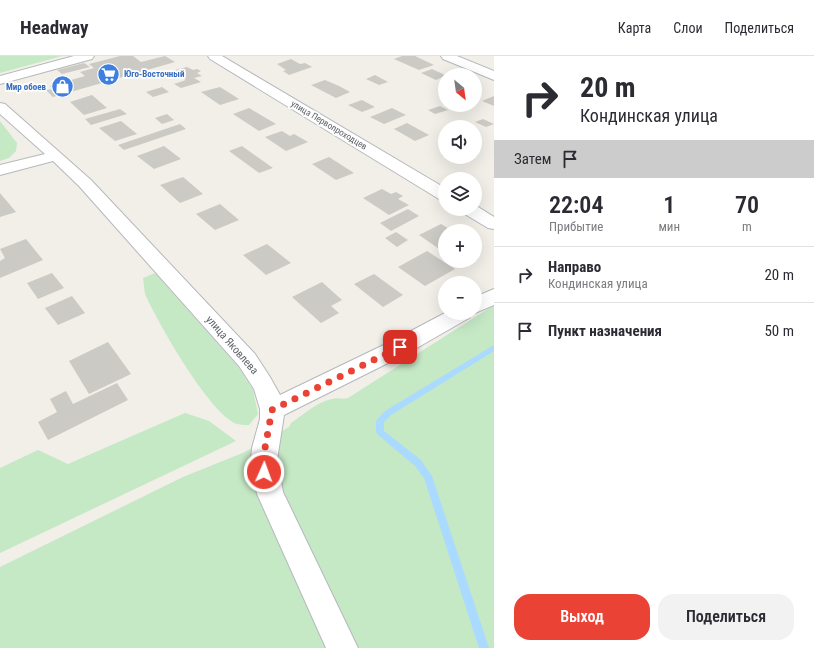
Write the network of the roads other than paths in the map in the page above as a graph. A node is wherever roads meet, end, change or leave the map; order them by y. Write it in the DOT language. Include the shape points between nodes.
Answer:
graph roads {
  1 [pos="88,56"];
  2 [pos="214,56"];
  3 [pos="447,56"];
  4 [pos="494,76"];
  5 [pos="0,80"];
  6 [pos="0,107"];
  7 [pos="56,156"];
  8 [pos="0,170"];
  9 [pos="438,190"];
  10 [pos="481,216"];
  11 [pos="494,224"];
  12 [pos="494,296"];
  13 [pos="482,302"];
  14 [pos="449,320"];
  15 [pos="272,410"];
  16 [pos="342,648"];
  1 -- 5 [label="street"];
  2 -- 9 [label="street, улица Первопроходцев"];
  3 -- 4 [label="street"];
  6 -- 7 [label="street, улица Яковлева"];
  7 -- 8 [label="street"];
  7 -- 15 [label="street, улица Яковлева" via="85,183 247,360 265,387"];
  10 -- 11 [label="street"];
  12 -- 13 [label="street"];
  14 -- 15 [label="street"];
  15 -- 16 [label="street, улица Яковлева" via="265,448 264,472 270,494"];
}
